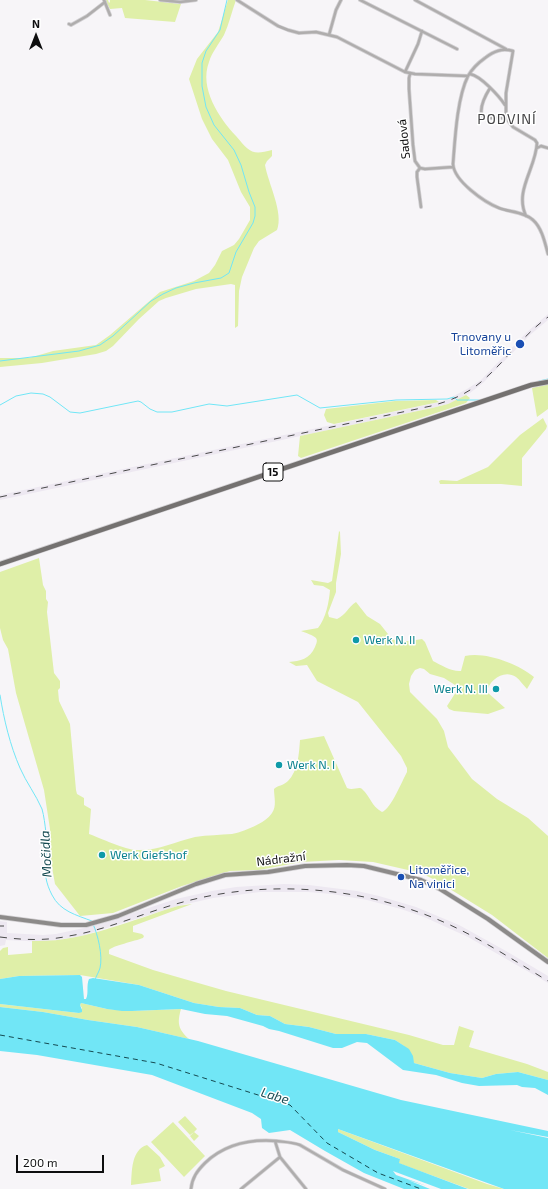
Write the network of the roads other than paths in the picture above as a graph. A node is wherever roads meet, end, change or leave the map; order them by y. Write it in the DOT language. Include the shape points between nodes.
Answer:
graph roads {
  1 [pos="160,0"];
  2 [pos="196,0"];
  3 [pos="237,0"];
  4 [pos="341,0"];
  5 [pos="360,0"];
  6 [pos="415,0"];
  7 [pos="104,1"];
  8 [pos="110,14"];
  9 [pos="69,24"];
  10 [pos="422,31"];
  11 [pos="329,35"];
  12 [pos="457,49"];
  13 [pos="507,50"];
  14 [pos="405,72"];
  15 [pos="410,74"];
  16 [pos="469,75"];
  17 [pos="490,88"];
  18 [pos="505,106"];
  19 [pos="506,118"];
  20 [pos="537,148"];
  21 [pos="548,148"];
  22 [pos="453,167"];
  23 [pos="420,168"];
  24 [pos="421,207"];
  25 [pos="526,216"];
  26 [pos="547,246"];
  27 [pos="548,254"];
  28 [pos="548,382"];
  29 [pos="0,564"];
  30 [pos="0,918"];
  31 [pos="548,962"];
  32 [pos="275,1141"];
  33 [pos="280,1157"];
  34 [pos="191,1189"];
  35 [pos="241,1189"];
  36 [pos="306,1189"];
  37 [pos="385,1189"];
  1 -- 2 [label="street"];
  3 -- 11 [label="street" via="288,30"];
  4 -- 11 [label="street"];
  5 -- 10 [label="street"];
  6 -- 13 [label="street"];
  7 -- 8 [label="street"];
  7 -- 9 [label="street" via="87,16"];
  10 -- 12 [label="street"];
  10 -- 14 [label="street"];
  11 -- 14 [label="street"];
  13 -- 16 [label="street" via="496,51 487,56"];
  13 -- 18 [label="street" via="514,51"];
  14 -- 15 [label="street"];
  15 -- 16 [label="street"];
  15 -- 23 [label="street, Sadová" via="413,145 415,161"];
  16 -- 17 [label="street" via="474,75"];
  16 -- 22 [label="street" via="459,107"];
  17 -- 18 [label="street"];
  17 -- 19 [label="street" via="485,97 482,116"];
  18 -- 19 [label="street"];
  19 -- 20 [label="street" via="513,127 535,140"];
  20 -- 21 [label="street"];
  20 -- 25 [label="street" via="523,192 523,210"];
  22 -- 23 [label="street, Sadová"];
  22 -- 25 [label="street" via="458,177 485,200 497,207"];
  23 -- 24 [label="street" via="417,177"];
  25 -- 26 [label="street" via="538,227"];
  26 -- 27 [label="street"];
  28 -- 29 [label="main road, 15"];
  30 -- 31 [label="main road, Nádražní" via="61,925 91,924 225,875 305,866 364,866 436,887 488,919"];
  32 -- 33 [label="street"];
  32 -- 34 [label="street" via="257,1140 221,1150 199,1169 193,1178"];
  32 -- 37 [label="street" via="300,1145 343,1170"];
  33 -- 35 [label="street"];
  33 -- 36 [label="street"];
}
